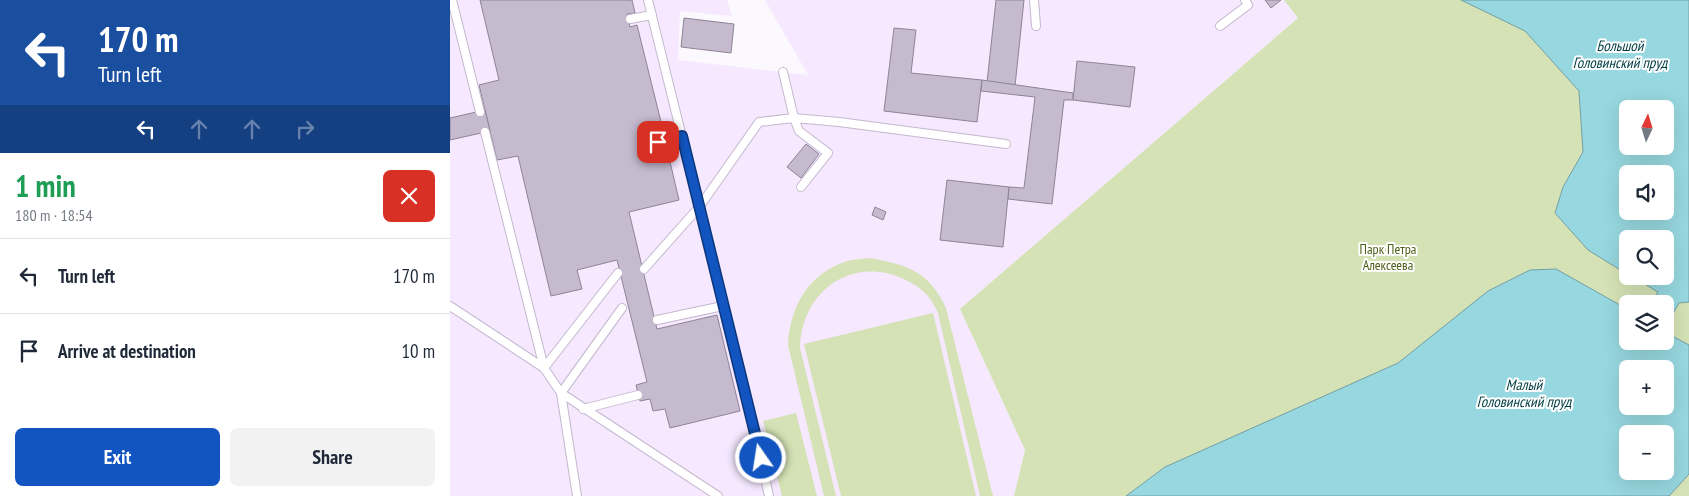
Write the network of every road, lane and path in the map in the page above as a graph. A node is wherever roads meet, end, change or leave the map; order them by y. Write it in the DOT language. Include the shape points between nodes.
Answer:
graph roads {
  1 [pos="452,0"];
  2 [pos="650,0"];
  3 [pos="1034,0"];
  4 [pos="1245,0"];
  5 [pos="652,15"];
  6 [pos="630,19"];
  7 [pos="1036,26"];
  8 [pos="1220,26"];
  9 [pos="783,72"];
  10 [pos="480,112"];
  11 [pos="794,118"];
  12 [pos="485,132"];
  13 [pos="682,136"];
  14 [pos="658,142"];
  15 [pos="1006,144"];
  16 [pos="802,187"];
  17 [pos="700,206"];
  18 [pos="644,269"];
  19 [pos="618,274"];
  20 [pos="450,306"];
  21 [pos="723,306"];
  22 [pos="622,308"];
  23 [pos="657,320"];
  24 [pos="544,368"];
  25 [pos="560,393"];
  26 [pos="638,395"];
  27 [pos="583,409"];
  28 [pos="577,496"];
  29 [pos="718,496"];
  30 [pos="770,496"];
  1 -- 10 [label="lane"];
  2 -- 5 [label="lane"];
  3 -- 7 [label="lane"];
  4 -- 8 [label="lane" via="1248,5"];
  5 -- 6 [label="lane"];
  5 -- 13 [label="lane"];
  9 -- 11 [label="lane"];
  11 -- 15 [label="lane"];
  11 -- 16 [label="lane" via="799,131 828,153"];
  11 -- 17 [label="lane" via="759,122"];
  12 -- 24 [label="lane"];
  13 -- 14 [label="lane"];
  13 -- 17 [label="lane"];
  17 -- 18 [label="lane"];
  17 -- 21 [label="lane"];
  19 -- 24 [label="lane"];
  20 -- 24 [label="lane"];
  21 -- 23 [label="lane"];
  21 -- 30 [label="lane"];
  22 -- 25 [label="lane"];
  24 -- 25 [label="lane"];
  25 -- 27 [label="lane"];
  25 -- 28 [label="lane"];
  26 -- 27 [label="lane"];
  27 -- 29 [label="lane"];
}
